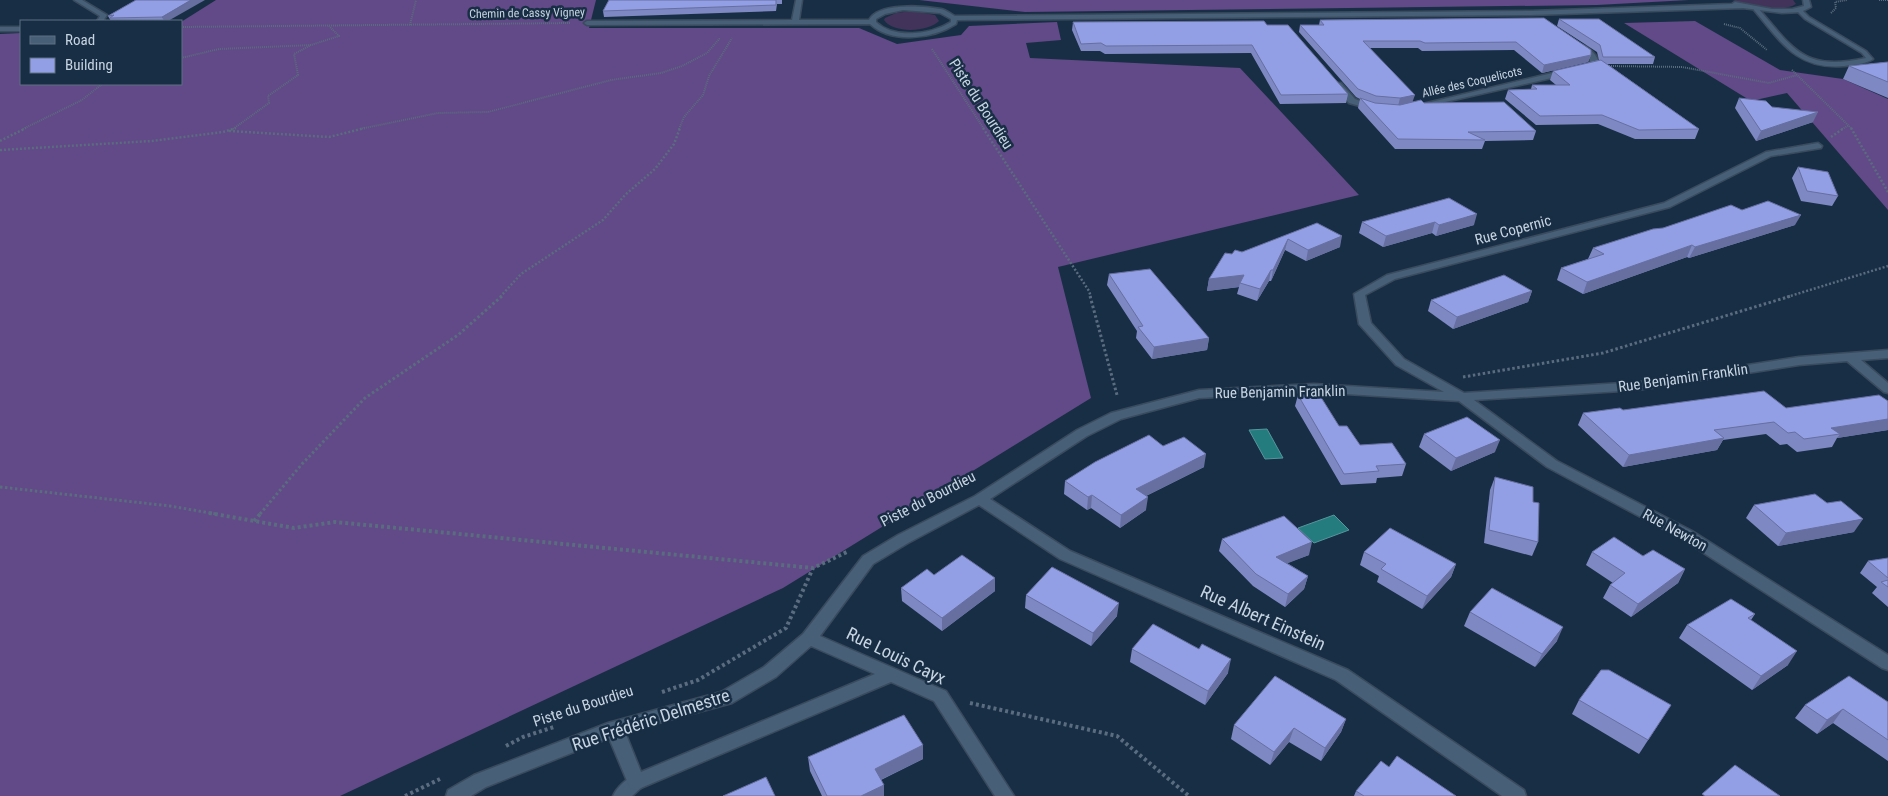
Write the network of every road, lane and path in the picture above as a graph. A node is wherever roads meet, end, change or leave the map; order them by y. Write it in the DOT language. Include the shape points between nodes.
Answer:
graph roads {
  1 [pos="76,0"];
  2 [pos="416,0"];
  3 [pos="799,0"];
  4 [pos="1719,0"];
  5 [pos="1723,0"];
  6 [pos="1806,0"];
  7 [pos="1879,0"];
  8 [pos="1888,0"];
  9 [pos="887,1"];
  10 [pos="1743,6"];
  11 [pos="1697,7"];
  12 [pos="1756,8"];
  13 [pos="891,10"];
  14 [pos="1800,10"];
  15 [pos="1531,13"];
  16 [pos="954,18"];
  17 [pos="101,20"];
  18 [pos="1542,20"];
  19 [pos="795,21"];
  20 [pos="740,22"];
  21 [pos="872,22"];
  22 [pos="587,23"];
  23 [pos="1721,23"];
  24 [pos="410,25"];
  25 [pos="329,26"];
  26 [pos="182,27"];
  27 [pos="0,29"];
  28 [pos="20,29"];
  29 [pos="1571,40"];
  30 [pos="928,44"];
  31 [pos="311,45"];
  32 [pos="1769,51"];
  33 [pos="182,58"];
  34 [pos="1812,62"];
  35 [pos="1594,64"];
  36 [pos="1790,68"];
  37 [pos="1797,76"];
  38 [pos="1335,81"];
  39 [pos="101,85"];
  40 [pos="1407,108"];
  41 [pos="1381,109"];
  42 [pos="1849,126"];
  43 [pos="229,131"];
  44 [pos="0,141"];
  45 [pos="1818,146"];
  46 [pos="0,150"];
  47 [pos="1888,192"];
  48 [pos="1888,266"];
  49 [pos="1888,354"];
  50 [pos="1849,356"];
  51 [pos="1436,382"];
  52 [pos="1888,389"];
  53 [pos="1462,397"];
  54 [pos="1109,400"];
  55 [pos="0,487"];
  56 [pos="980,499"];
  57 [pos="254,521"];
  58 [pos="856,547"];
  59 [pos="812,568"];
  60 [pos="809,638"];
  61 [pos="1888,663"];
  62 [pos="892,674"];
  63 [pos="652,695"];
  64 [pos="940,696"];
  65 [pos="560,725"];
  66 [pos="614,728"];
  67 [pos="500,749"];
  68 [pos="445,776"];
  69 [pos="636,782"];
  70 [pos="405,796"];
  71 [pos="455,796"];
  72 [pos="621,796"];
  73 [pos="1005,796"];
  74 [pos="1189,796"];
  75 [pos="1517,796"];
  1 -- 17 [label="street" via="104,15"];
  2 -- 24 [label="path"];
  3 -- 19 [label="street"];
  4 -- 11 [label="street"];
  5 -- 10 [label="street"];
  6 -- 14 [label="street" via="1808,7"];
  7 -- 8 [label="path"];
  9 -- 13 [label="street"];
  10 -- 11 [label="street"];
  10 -- 12 [label="street"];
  11 -- 15 [label="street"];
  12 -- 14 [label="street"];
  12 -- 34 [label="lane" via="1800,56"];
  13 -- 16 [label="street" via="930,8"];
  13 -- 21 [label="street" via="877,15"];
  14 -- 34 [label="lane" via="1807,18 1864,52 1870,59 1829,64"];
  15 -- 16 [label="street" via="1281,18"];
  15 -- 18 [label="street"];
  16 -- 21 [label="street" via="954,23 942,30 918,34 892,33"];
  19 -- 20 [label="street, Chemin de Cassy Vigney"];
  19 -- 21 [label="street, Chemin de Cassy Vigney"];
  20 -- 22 [label="street, Chemin de Cassy Vigney"];
  20 -- 43 [label="path" via="707,53 682,66 661,73 611,80 488,112 438,113 329,137"];
  20 -- 57 [label="path" via="709,76 703,95 684,117 674,144 655,169 603,220 521,274 493,305 458,335 365,398 302,464"];
  22 -- 24 [label="path, Chemin de Cassy Vigney"];
  23 -- 32 [label="path" via="1740,28"];
  24 -- 25 [label="path, Chemin de Cassy Vigney"];
  25 -- 26 [label="path, Chemin de Cassy Vigney"];
  25 -- 31 [label="path" via="338,36"];
  27 -- 28 [label="street"];
  29 -- 35 [label="street" via="1593,56"];
  30 -- 54 [label="path, Piste du Bourdieu" via="1089,291 1117,395"];
  31 -- 33 [label="path" via="219,49"];
  31 -- 43 [label="path" via="294,54 298,75 268,96 269,103 257,109 250,119"];
  34 -- 37 [label="path" via="1792,66"];
  35 -- 37 [label="path" via="1682,67 1769,83"];
  35 -- 40 [label="street, Allée des Coquelicots"];
  36 -- 37 [label="path"];
  37 -- 42 [label="path"];
  38 -- 41 [label="street" via="1352,101"];
  39 -- 44 [label="path" via="82,100"];
  42 -- 45 [label="path"];
  42 -- 47 [label="path"];
  43 -- 46 [label="path" via="167,140"];
  45 -- 51 [label="street, Rue Copernic" via="1769,154 1667,205 1391,277 1359,294 1366,324 1400,362"];
  48 -- 51 [label="path" via="1603,354"];
  49 -- 50 [label="street, Rue Benjamin Franklin"];
  50 -- 52 [label="street"];
  50 -- 53 [label="street, Rue Benjamin Franklin" via="1638,386"];
  51 -- 53 [label="street, Rue Copernic"];
  53 -- 56 [label="street, Rue Benjamin Franklin" via="1314,388 1199,394 1116,416 1082,433"];
  53 -- 61 [label="street, Rue Newton" via="1552,464 1687,535"];
  55 -- 57 [label="path" via="170,506"];
  56 -- 60 [label="street, Rue Benjamin Franklin" via="868,560"];
  56 -- 75 [label="street, Rue Albert Einstein" via="1065,555 1342,675"];
  57 -- 59 [label="path" via="294,528 335,522"];
  58 -- 59 [label="path"];
  59 -- 63 [label="path, Piste du Bourdieu" via="786,628 698,680"];
  60 -- 62 [label="street, Rue Louis Cayx"];
  60 -- 66 [label="street, Rue Frédéric Delmestre" via="770,672 726,698"];
  62 -- 64 [label="street, Rue Louis Cayx"];
  62 -- 69 [label="street"];
  64 -- 73 [label="street, Rue Louis Cayx"];
  64 -- 74 [label="path" via="1117,736"];
  65 -- 67 [label="path, Piste du Bourdieu"];
  66 -- 69 [label="street"];
  66 -- 71 [label="street, Rue Frédéric Delmestre" via="480,781"];
  68 -- 70 [label="path"];
  69 -- 72 [label="lane"];
}
